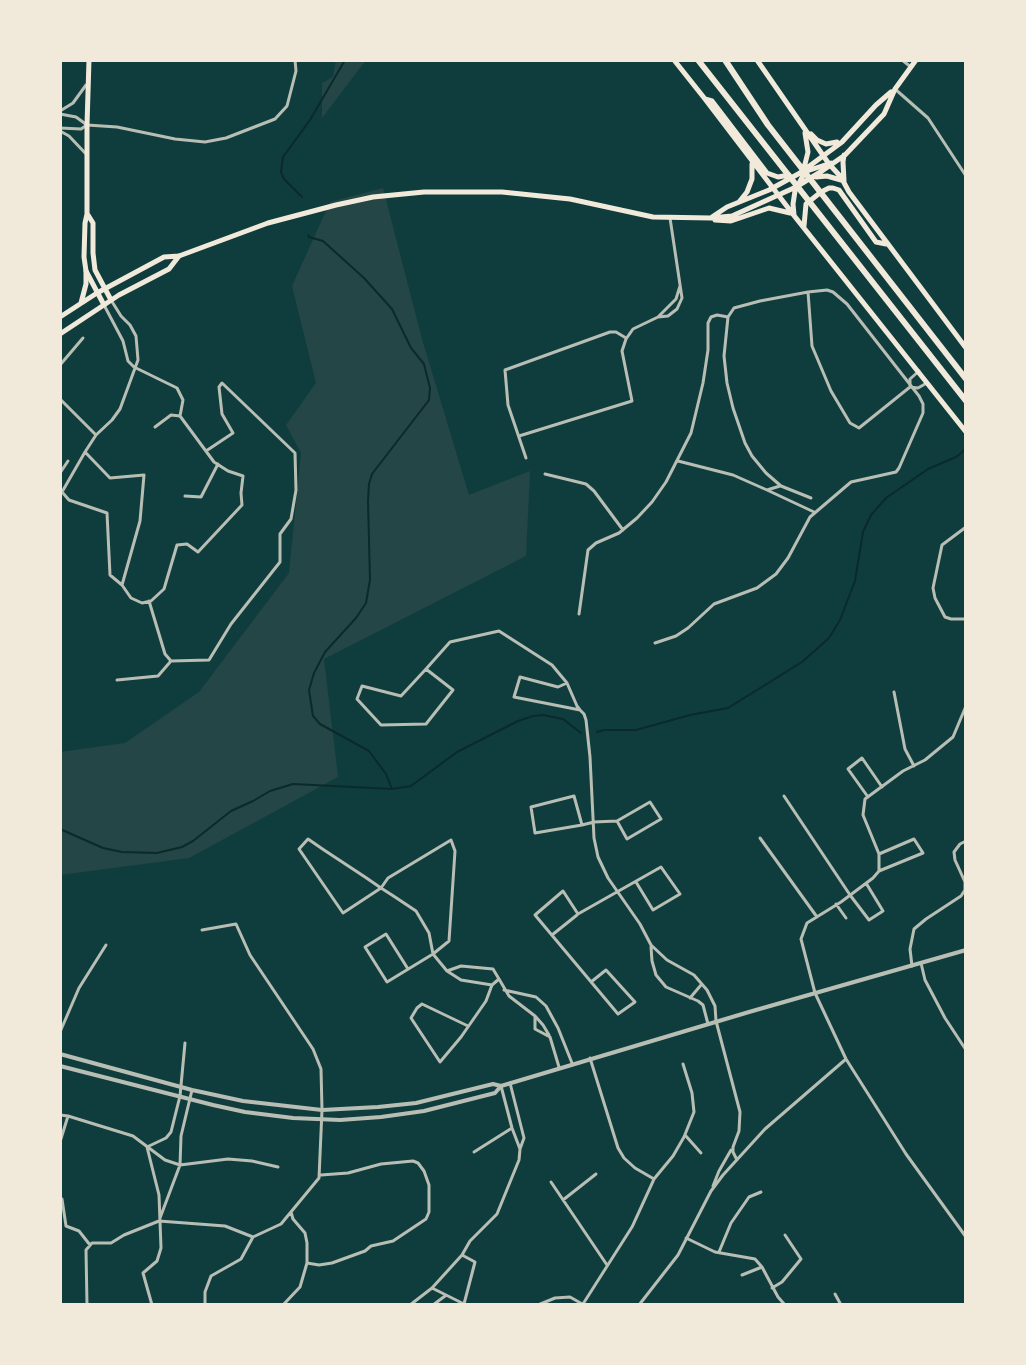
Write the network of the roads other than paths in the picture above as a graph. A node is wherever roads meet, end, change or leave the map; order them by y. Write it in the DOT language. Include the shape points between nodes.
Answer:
graph roads {
  1 [pos="89,60"];
  2 [pos="295,60"];
  3 [pos="674,60"];
  4 [pos="698,60"];
  5 [pos="725,60"];
  6 [pos="757,60"];
  7 [pos="902,60"];
  8 [pos="916,60"];
  9 [pos="911,67"];
  10 [pos="88,82"];
  11 [pos="895,89"];
  12 [pos="705,99"];
  13 [pos="876,105"];
  14 [pos="60,112"];
  15 [pos="87,125"];
  16 [pos="804,128"];
  17 [pos="60,129"];
  18 [pos="87,155"];
  19 [pos="845,155"];
  20 [pos="823,156"];
  21 [pos="750,159"];
  22 [pos="830,165"];
  23 [pos="801,175"];
  24 [pos="966,176"];
  25 [pos="813,177"];
  26 [pos="843,183"];
  27 [pos="776,192"];
  28 [pos="738,203"];
  29 [pos="87,214"];
  30 [pos="793,215"];
  31 [pos="670,218"];
  32 [pos="711,218"];
  33 [pos="804,227"];
  34 [pos="886,244"];
  35 [pos="179,256"];
  36 [pos="86,271"];
  37 [pos="105,289"];
  38 [pos="808,292"];
  39 [pos="97,293"];
  40 [pos="111,300"];
  41 [pos="81,304"];
  42 [pos="104,305"];
  43 [pos="60,317"];
  44 [pos="728,317"];
  45 [pos="60,334"];
  46 [pos="136,336"];
  47 [pos="83,338"];
  48 [pos="626,339"];
  49 [pos="123,341"];
  50 [pos="966,348"];
  51 [pos="60,365"];
  52 [pos="134,367"];
  53 [pos="919,371"];
  54 [pos="966,379"];
  55 [pos="927,382"];
  56 [pos="910,387"];
  57 [pos="60,399"];
  58 [pos="966,401"];
  59 [pos="180,416"];
  60 [pos="155,427"];
  61 [pos="966,432"];
  62 [pos="96,435"];
  63 [pos="519,436"];
  64 [pos="206,451"];
  65 [pos="85,452"];
  66 [pos="526,458"];
  67 [pos="68,461"];
  68 [pos="678,461"];
  69 [pos="218,464"];
  70 [pos="60,473"];
  71 [pos="545,474"];
  72 [pos="781,486"];
  73 [pos="767,490"];
  74 [pos="61,492"];
  75 [pos="185,496"];
  76 [pos="811,498"];
  77 [pos="814,512"];
  78 [pos="966,527"];
  79 [pos="623,530"];
  80 [pos="122,585"];
  81 [pos="149,601"];
  82 [pos="579,614"];
  83 [pos="966,619"];
  84 [pos="655,643"];
  85 [pos="171,661"];
  86 [pos="426,669"];
  87 [pos="117,680"];
  88 [pos="567,683"];
  89 [pos="894,692"];
  90 [pos="966,706"];
  91 [pos="580,710"];
  92 [pos="914,766"];
  93 [pos="882,787"];
  94 [pos="784,796"];
  95 [pos="868,797"];
  96 [pos="617,821"];
  97 [pos="594,822"];
  98 [pos="582,825"];
  99 [pos="760,838"];
  100 [pos="966,841"];
  101 [pos="879,854"];
  102 [pos="879,871"];
  103 [pos="636,882"];
  104 [pos="866,883"];
  105 [pos="381,888"];
  106 [pos="617,893"];
  107 [pos="850,895"];
  108 [pos="836,904"];
  109 [pos="578,914"];
  110 [pos="817,917"];
  111 [pos="846,918"];
  112 [pos="202,930"];
  113 [pos="552,935"];
  114 [pos="106,945"];
  115 [pos="651,945"];
  116 [pos="966,950"];
  117 [pos="433,954"];
  118 [pos="921,963"];
  119 [pos="912,966"];
  120 [pos="408,969"];
  121 [pos="447,971"];
  122 [pos="499,979"];
  123 [pos="591,982"];
  124 [pos="701,984"];
  125 [pos="492,985"];
  126 [pos="504,990"];
  127 [pos="815,993"];
  128 [pos="690,998"];
  129 [pos="535,1016"];
  130 [pos="716,1021"];
  131 [pos="708,1024"];
  132 [pos="468,1026"];
  133 [pos="60,1032"];
  134 [pos="550,1037"];
  135 [pos="185,1043"];
  136 [pos="966,1050"];
  137 [pos="60,1054"];
  138 [pos="590,1058"];
  139 [pos="846,1059"];
  140 [pos="572,1063"];
  141 [pos="683,1064"];
  142 [pos="60,1066"];
  143 [pos="559,1067"];
  144 [pos="510,1083"];
  145 [pos="501,1086"];
  146 [pos="181,1087"];
  147 [pos="192,1090"];
  148 [pos="180,1096"];
  149 [pos="190,1099"];
  150 [pos="322,1110"];
  151 [pos="60,1115"];
  152 [pos="68,1116"];
  153 [pos="322,1119"];
  154 [pos="512,1128"];
  155 [pos="171,1132"];
  156 [pos="685,1135"];
  157 [pos="181,1136"];
  158 [pos="60,1142"];
  159 [pos="147,1147"];
  160 [pos="733,1147"];
  161 [pos="520,1149"];
  162 [pos="474,1152"];
  163 [pos="701,1153"];
  164 [pos="737,1160"];
  165 [pos="180,1165"];
  166 [pos="278,1167"];
  167 [pos="596,1174"];
  168 [pos="320,1175"];
  169 [pos="654,1179"];
  170 [pos="551,1182"];
  171 [pos="711,1191"];
  172 [pos="761,1192"];
  173 [pos="62,1199"];
  174 [pos="563,1200"];
  175 [pos="291,1212"];
  176 [pos="159,1221"];
  177 [pos="785,1235"];
  178 [pos="253,1237"];
  179 [pos="966,1237"];
  180 [pos="686,1238"];
  181 [pos="90,1245"];
  182 [pos="719,1252"];
  183 [pos="462,1255"];
  184 [pos="307,1263"];
  185 [pos="607,1265"];
  186 [pos="762,1267"];
  187 [pos="742,1275"];
  188 [pos="432,1288"];
  189 [pos="772,1288"];
  190 [pos="835,1294"];
  191 [pos="445,1296"];
  192 [pos="87,1305"];
  193 [pos="152,1305"];
  194 [pos="205,1305"];
  195 [pos="283,1305"];
  196 [pos="410,1305"];
  197 [pos="433,1305"];
  198 [pos="538,1305"];
  199 [pos="583,1305"];
  200 [pos="639,1305"];
  201 [pos="785,1305"];
  202 [pos="841,1305"];
  1 -- 10 [label="main road"];
  2 -- 15 [label="street" via="287,106 275,119 226,138 205,142"];
  3 -- 12 [label="main road"];
  4 -- 58 [label="highway"];
  5 -- 54 [label="highway" via="787,150"];
  6 -- 16 [label="main road"];
  7 -- 9 [label="street"];
  8 -- 9 [label="main road"];
  9 -- 11 [label="main road"];
  10 -- 14 [label="street"];
  10 -- 15 [label="main road"];
  11 -- 13 [label="main road"];
  11 -- 19 [label="main road" via="884,114"];
  11 -- 24 [label="street" via="928,118"];
  12 -- 21 [label="main road"];
  12 -- 23 [label="main road" via="712,101 767,173"];
  13 -- 16 [label="main road" via="835,144 817,140"];
  13 -- 20 [label="main road"];
  14 -- 15 [label="street"];
  15 -- 17 [label="street"];
  15 -- 18 [label="main road"];
  16 -- 20 [label="main road"];
  16 -- 23 [label="main road" via="808,146"];
  17 -- 18 [label="street"];
  18 -- 29 [label="main road"];
  19 -- 22 [label="main road"];
  19 -- 26 [label="main road"];
  20 -- 22 [label="main road"];
  20 -- 23 [label="main road"];
  21 -- 27 [label="main road"];
  21 -- 28 [label="main road" via="752,179"];
  22 -- 23 [label="main road"];
  22 -- 25 [label="main road"];
  22 -- 26 [label="main road"];
  23 -- 25 [label="main road"];
  23 -- 27 [label="main road"];
  23 -- 27 [label="main road"];
  23 -- 27 [label="main road"];
  23 -- 30 [label="main road"];
  25 -- 26 [label="main road"];
  26 -- 34 [label="main road"];
  27 -- 28 [label="main road"];
  27 -- 30 [label="main road"];
  27 -- 32 [label="main road" via="771,200 732,216"];
  28 -- 32 [label="main road"];
  29 -- 36 [label="main road"];
  29 -- 37 [label="main road" via="93,223 94,265"];
  30 -- 32 [label="main road" via="769,208 731,221"];
  30 -- 33 [label="main road"];
  31 -- 32 [label="main road"];
  31 -- 35 [label="main road" via="529,194 424,192 307,212"];
  31 -- 48 [label="street" via="682,298 668,316 633,329"];
  33 -- 34 [label="main road" via="806,204 833,188 876,242"];
  33 -- 53 [label="main road"];
  34 -- 50 [label="main road"];
  35 -- 37 [label="main road" via="164,257"];
  35 -- 40 [label="main road" via="169,269"];
  36 -- 39 [label="main road"];
  36 -- 41 [label="main road"];
  37 -- 39 [label="main road"];
  37 -- 40 [label="main road"];
  38 -- 44 [label="street" via="734,308"];
  38 -- 56 [label="street" via="838,294"];
  38 -- 56 [label="street" via="812,346 850,423 859,428"];
  39 -- 41 [label="main road"];
  39 -- 42 [label="main road"];
  40 -- 42 [label="main road"];
  40 -- 46 [label="street"];
  41 -- 43 [label="main road"];
  42 -- 45 [label="main road"];
  42 -- 49 [label="street"];
  44 -- 68 [label="street" via="717,315 708,323 703,383"];
  44 -- 72 [label="street" via="725,370 739,429 752,456"];
  46 -- 49 [label="street"];
  46 -- 52 [label="street"];
  47 -- 51 [label="street"];
  48 -- 63 [label="street" via="622,351 632,401"];
  48 -- 63 [label="street" via="610,332 505,370 508,405"];
  49 -- 52 [label="street"];
  52 -- 59 [label="street" via="177,388 183,400"];
  52 -- 62 [label="street" via="120,409"];
  53 -- 55 [label="main road"];
  53 -- 56 [label="street"];
  55 -- 56 [label="street"];
  55 -- 61 [label="main road"];
  56 -- 77 [label="street" via="919,396 923,413 899,468 851,482"];
  57 -- 62 [label="street"];
  59 -- 60 [label="street" via="171,415"];
  59 -- 64 [label="street"];
  62 -- 65 [label="street"];
  63 -- 66 [label="street"];
  64 -- 69 [label="street"];
  64 -- 85 [label="street" via="233,433 222,414 222,383 295,453 296,490 291,519 280,534 280,562 209,660"];
  65 -- 74 [label="street"];
  65 -- 80 [label="street" via="110,478 144,475 140,521"];
  67 -- 70 [label="street"];
  68 -- 73 [label="street"];
  68 -- 79 [label="street" via="652,502"];
  69 -- 75 [label="street" via="201,497"];
  69 -- 81 [label="street" via="243,476 242,505 198,552 187,544 177,545 164,589"];
  71 -- 79 [label="street" via="586,484"];
  72 -- 73 [label="street"];
  72 -- 76 [label="street"];
  73 -- 77 [label="street"];
  74 -- 80 [label="street" via="107,513 110,575"];
  77 -- 84 [label="street" via="776,574 757,588 714,604 676,636"];
  78 -- 83 [label="street" via="942,545 933,588 945,617"];
  79 -- 82 [label="street" via="588,550"];
  80 -- 81 [label="street" via="131,598"];
  81 -- 85 [label="street"];
  85 -- 87 [label="street" via="158,676"];
  86 -- 86 [label="street" via="401,696 362,686 357,699 381,725 426,724 453,690"];
  86 -- 88 [label="street" via="450,642 499,631 552,665"];
  88 -- 91 [label="street"];
  88 -- 91 [label="street" via="558,687 520,677 514,697"];
  89 -- 92 [label="street" via="905,749"];
  90 -- 92 [label="street" via="953,737"];
  91 -- 97 [label="street" via="586,720"];
  92 -- 93 [label="street"];
  93 -- 95 [label="street"];
  93 -- 95 [label="street" via="862,758 848,769"];
  94 -- 107 [label="street"];
  95 -- 101 [label="street" via="863,815"];
  96 -- 96 [label="street" via="627,839 661,819 650,802"];
  96 -- 97 [label="street"];
  97 -- 98 [label="street"];
  97 -- 106 [label="street" via="598,857"];
  98 -- 98 [label="street" via="574,796 531,807 535,833"];
  99 -- 110 [label="street"];
  100 -- 119 [label="street" via="954,852 965,890 914,929"];
  101 -- 102 [label="street"];
  101 -- 102 [label="street" via="914,839 923,853"];
  102 -- 104 [label="street"];
  103 -- 103 [label="street" via="661,867 680,894 653,910"];
  103 -- 106 [label="street"];
  104 -- 107 [label="street"];
  104 -- 107 [label="street" via="883,911 869,920"];
  105 -- 105 [label="street" via="308,839 299,849 343,913"];
  105 -- 117 [label="street" via="416,911 429,933"];
  105 -- 117 [label="street" via="388,878 451,840 455,851 449,941"];
  106 -- 109 [label="street"];
  106 -- 115 [label="street"];
  107 -- 108 [label="street"];
  108 -- 110 [label="street"];
  108 -- 111 [label="street"];
  109 -- 113 [label="street"];
  109 -- 113 [label="street" via="563,891 535,915"];
  110 -- 127 [label="street" via="807,923 801,939"];
  112 -- 150 [label="street" via="236,924 250,955 313,1049 321,1069"];
  113 -- 123 [label="street"];
  114 -- 133 [label="street"];
  115 -- 124 [label="street"];
  115 -- 128 [label="street" via="656,975 666,987"];
  116 -- 118 [label="street"];
  117 -- 120 [label="street"];
  117 -- 121 [label="street"];
  118 -- 119 [label="street"];
  118 -- 136 [label="street" via="925,980"];
  119 -- 127 [label="street"];
  120 -- 120 [label="street" via="387,982 365,947 386,934"];
  121 -- 122 [label="street" via="461,966 493,969"];
  121 -- 125 [label="street" via="461,980"];
  122 -- 125 [label="street"];
  122 -- 126 [label="street"];
  123 -- 123 [label="street" via="606,970 635,1002 618,1014"];
  124 -- 128 [label="street"];
  124 -- 130 [label="street" via="715,1006"];
  125 -- 132 [label="street"];
  126 -- 129 [label="street"];
  126 -- 140 [label="street" via="536,997 546,1006"];
  127 -- 130 [label="street"];
  127 -- 139 [label="street"];
  128 -- 131 [label="street" via="703,1005"];
  129 -- 134 [label="street"];
  129 -- 134 [label="street" via="535,1029"];
  130 -- 131 [label="street"];
  130 -- 160 [label="street" via="740,1112"];
  131 -- 138 [label="street"];
  132 -- 132 [label="street" via="440,1062 411,1018 422,1004"];
  134 -- 143 [label="street"];
  135 -- 146 [label="street"];
  137 -- 146 [label="street"];
  138 -- 140 [label="street"];
  138 -- 169 [label="street" via="618,1148 635,1168"];
  139 -- 164 [label="street"];
  139 -- 179 [label="street"];
  140 -- 143 [label="street"];
  141 -- 156 [label="street" via="694,1112"];
  142 -- 148 [label="street"];
  143 -- 144 [label="street"];
  144 -- 145 [label="street"];
  144 -- 161 [label="street" via="524,1138"];
  145 -- 150 [label="street" via="406,1104"];
  145 -- 153 [label="street" via="495,1093 424,1111"];
  145 -- 154 [label="street"];
  146 -- 147 [label="street"];
  146 -- 148 [label="street"];
  147 -- 149 [label="street"];
  147 -- 150 [label="street"];
  148 -- 149 [label="street"];
  148 -- 155 [label="street"];
  149 -- 153 [label="street" via="264,1115"];
  149 -- 157 [label="street"];
  150 -- 153 [label="street"];
  151 -- 152 [label="street"];
  152 -- 158 [label="street"];
  152 -- 159 [label="street" via="133,1136"];
  153 -- 168 [label="street"];
  154 -- 161 [label="street"];
  154 -- 162 [label="street"];
  155 -- 157 [label="street"];
  155 -- 159 [label="street"];
  156 -- 163 [label="street"];
  156 -- 169 [label="street"];
  157 -- 165 [label="street"];
  159 -- 165 [label="street"];
  159 -- 176 [label="street" via="159,1195"];
  160 -- 164 [label="street"];
  160 -- 171 [label="street"];
  161 -- 183 [label="street" via="497,1214"];
  164 -- 171 [label="street"];
  165 -- 166 [label="street" via="228,1159"];
  165 -- 176 [label="street"];
  167 -- 174 [label="street"];
  168 -- 175 [label="street"];
  168 -- 184 [label="street" via="413,1161 429,1185 429,1212 393,1241 332,1263"];
  169 -- 185 [label="street"];
  170 -- 174 [label="street"];
  171 -- 180 [label="street"];
  172 -- 182 [label="street" via="749,1197"];
  173 -- 181 [label="street" via="66,1226 79,1231"];
  174 -- 185 [label="street"];
  175 -- 178 [label="street"];
  175 -- 184 [label="street" via="305,1233"];
  176 -- 178 [label="street" via="225,1226"];
  176 -- 181 [label="street" via="111,1243"];
  176 -- 193 [label="street" via="157,1261 143,1273"];
  177 -- 189 [label="street" via="801,1259"];
  178 -- 194 [label="street" via="241,1259 211,1276"];
  180 -- 182 [label="street"];
  180 -- 200 [label="street"];
  181 -- 192 [label="street"];
  182 -- 186 [label="street" via="755,1259"];
  183 -- 188 [label="street"];
  183 -- 191 [label="street" via="475,1262 464,1304"];
  184 -- 195 [label="street" via="300,1287"];
  185 -- 199 [label="street"];
  186 -- 187 [label="street"];
  186 -- 189 [label="street"];
  188 -- 191 [label="street"];
  188 -- 196 [label="street"];
  189 -- 201 [label="street"];
  190 -- 202 [label="street"];
  191 -- 197 [label="street"];
  198 -- 199 [label="street" via="570,1297"];
}
